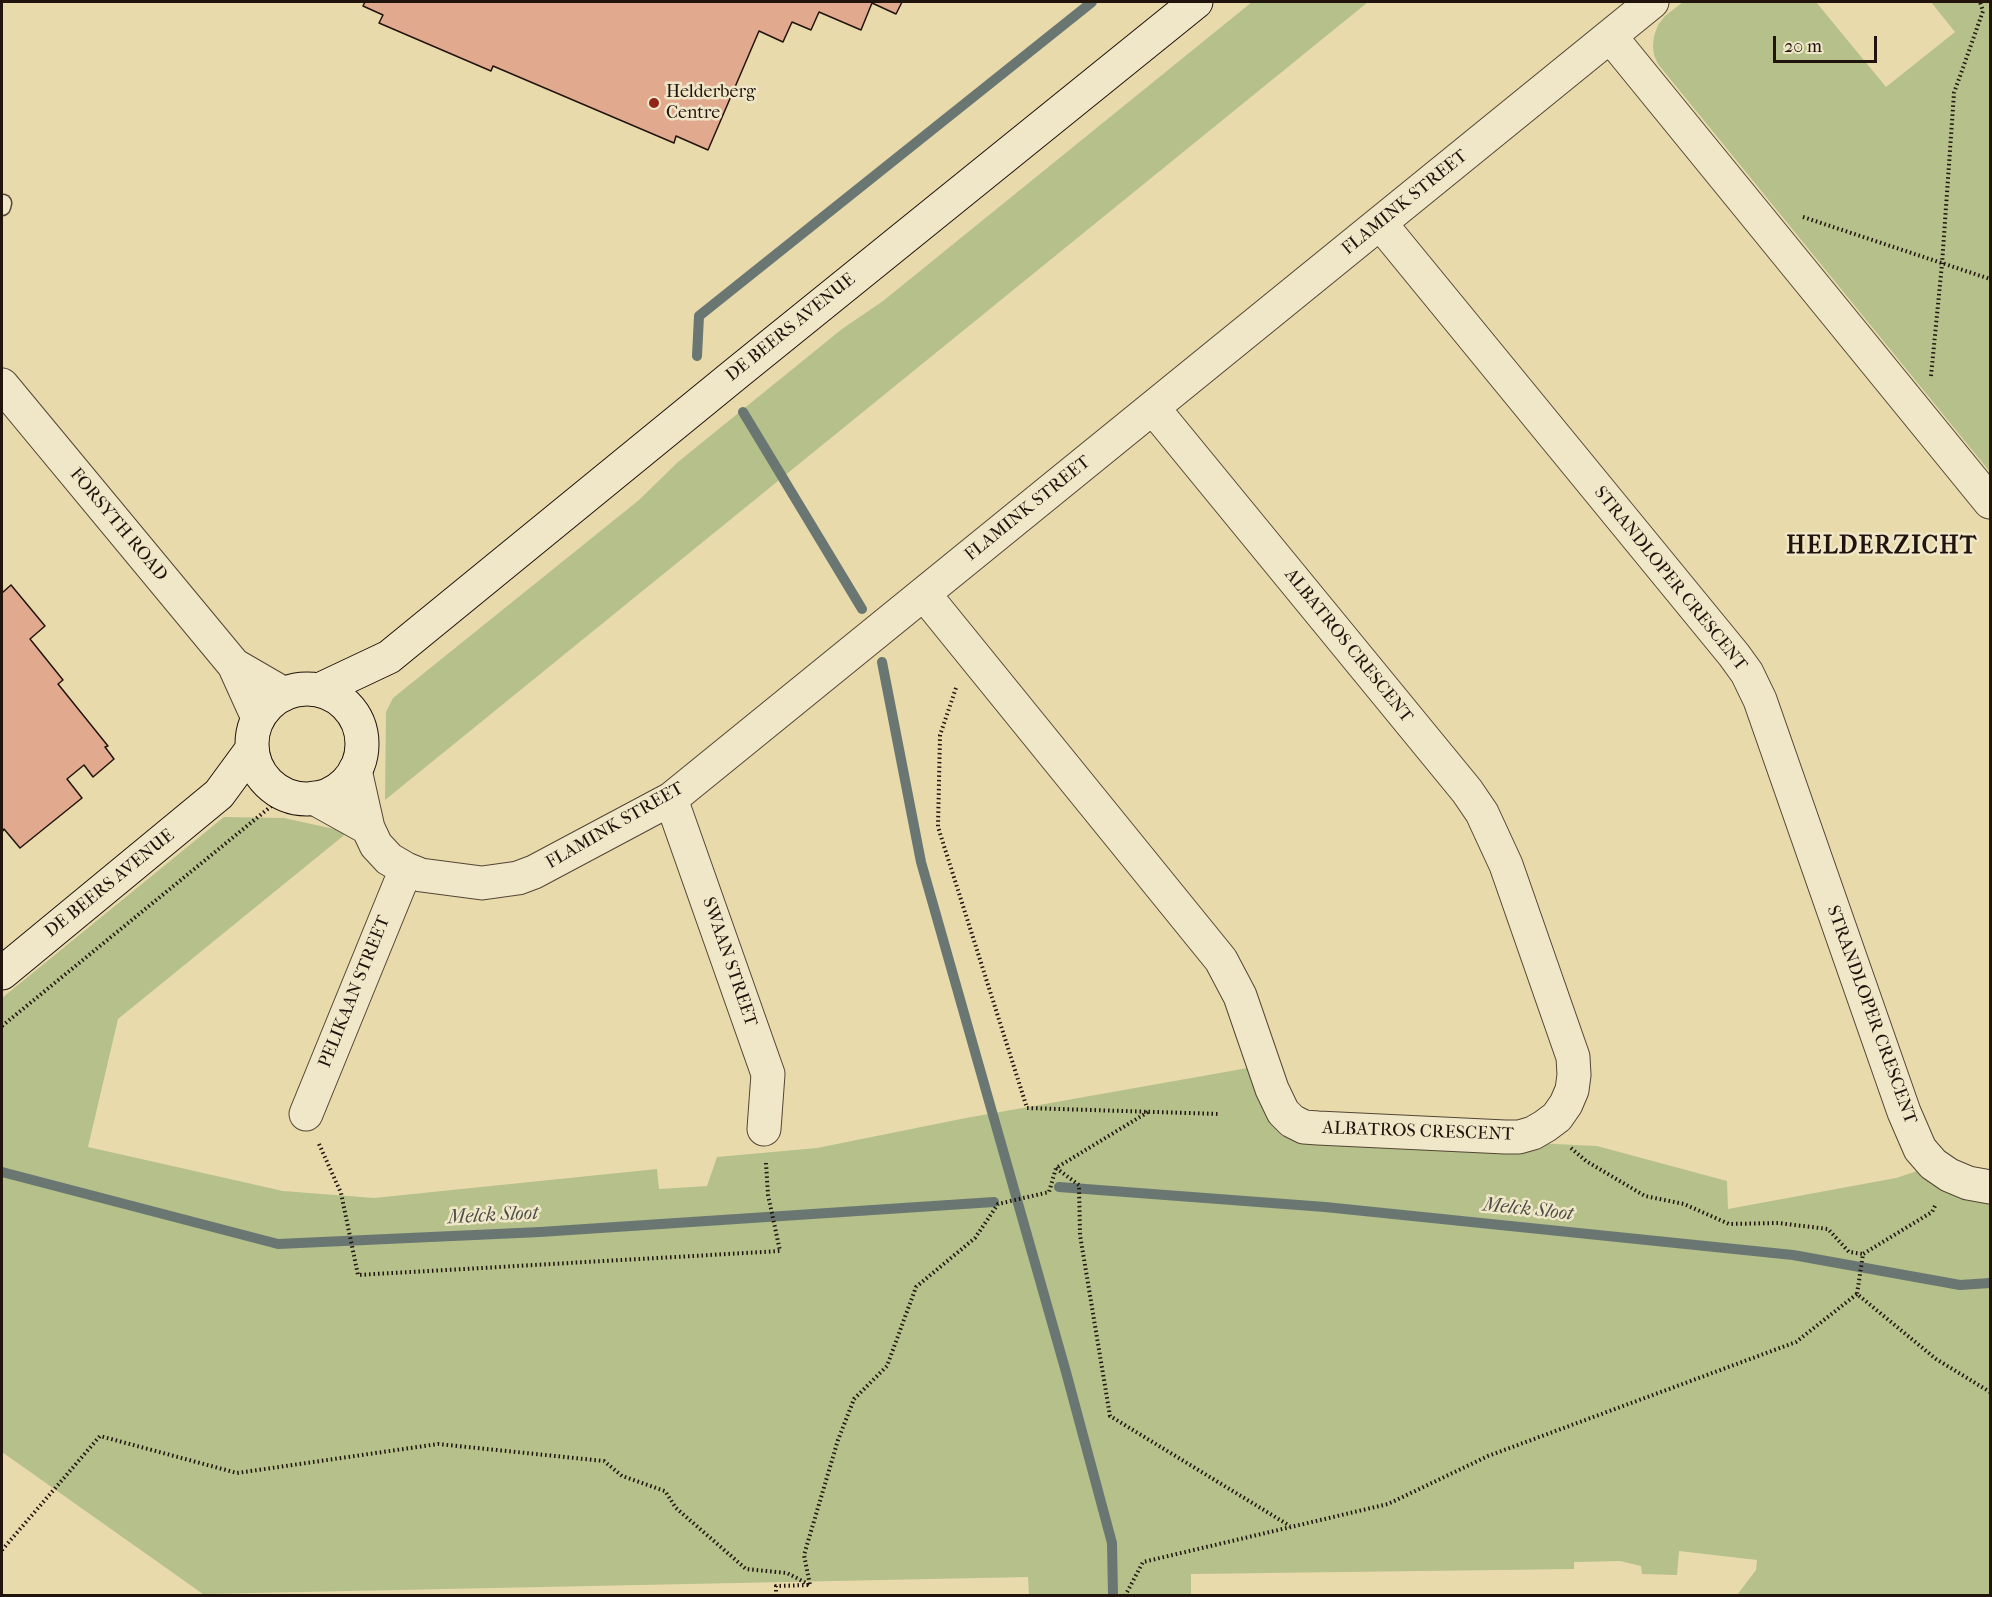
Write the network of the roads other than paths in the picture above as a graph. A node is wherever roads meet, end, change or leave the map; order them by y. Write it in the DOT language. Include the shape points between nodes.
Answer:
graph roads {
  1 [pos="1196,2"];
  2 [pos="1652,2"];
  3 [pos="1610,36"];
  4 [pos="1380,223"];
  5 [pos="2,385"];
  6 [pos="1153,408"];
  7 [pos="1990,502"];
  8 [pos="924,594"];
  9 [pos="389,657"];
  10 [pos="234,665"];
  11 [pos="319,690"];
  12 [pos="284,693"];
  13 [pos="258,718"];
  14 [pos="357,721"];
  15 [pos="252,749"];
  16 [pos="355,770"];
  17 [pos="289,792"];
  18 [pos="219,794"];
  19 [pos="671,799"];
  20 [pos="368,828"];
  21 [pos="406,869"];
  22 [pos="2,973"];
  23 [pos="306,1114"];
  24 [pos="764,1129"];
  25 [pos="1990,1187"];
  1 -- 9 [label="street, DE BEERS AVENUE"];
  2 -- 3 [label="street, FLAMINK STREET"];
  3 -- 4 [label="street, FLAMINK STREET"];
  3 -- 7 [label="street"];
  4 -- 6 [label="street, FLAMINK STREET"];
  4 -- 25 [label="street, STRANDLOPER CRESCENT" via="1747,673 1920,1149 1949,1175"];
  5 -- 10 [label="street, FORSYTH ROAD"];
  6 -- 8 [label="street, FLAMINK STREET"];
  6 -- 8 [label="street, ALBATROS CRESCENT" via="1482,813 1506,865 1573,1057 1572,1090 1557,1116 1545,1126 1519,1137 1505,1137 1304,1127 1292,1121 1272,1089 1240,996 1221,960"];
  8 -- 19 [label="street, FLAMINK STREET"];
  9 -- 11 [label="street, DE BEERS AVENUE"];
  9 -- 14 [label="street, DE BEERS AVENUE"];
  10 -- 12 [label="street, FORSYTH ROAD"];
  10 -- 13 [label="street, FORSYTH ROAD"];
  11 -- 12 [label="street" via="301,688"];
  11 -- 14 [label="street" via="335,696"];
  12 -- 13 [label="street" via="269,703"];
  13 -- 15 [label="street" via="252,733"];
  14 -- 16 [label="street" via="362,737"];
  15 -- 17 [label="street" via="259,773"];
  15 -- 18 [label="street, DE BEERS AVENUE"];
  16 -- 17 [label="street" via="345,784 331,793"];
  16 -- 20 [label="street, FLAMINK STREET"];
  17 -- 18 [label="street, DE BEERS AVENUE"];
  17 -- 20 [label="street, FLAMINK STREET"];
  18 -- 22 [label="street, DE BEERS AVENUE"];
  19 -- 21 [label="street, FLAMINK STREET" via="518,878 482,883 421,875"];
  19 -- 24 [label="street, SWAAN STREET" via="768,1074"];
  20 -- 21 [label="street, FLAMINK STREET" via="376,845"];
  21 -- 23 [label="street, PELIKAAN STREET"];
}
